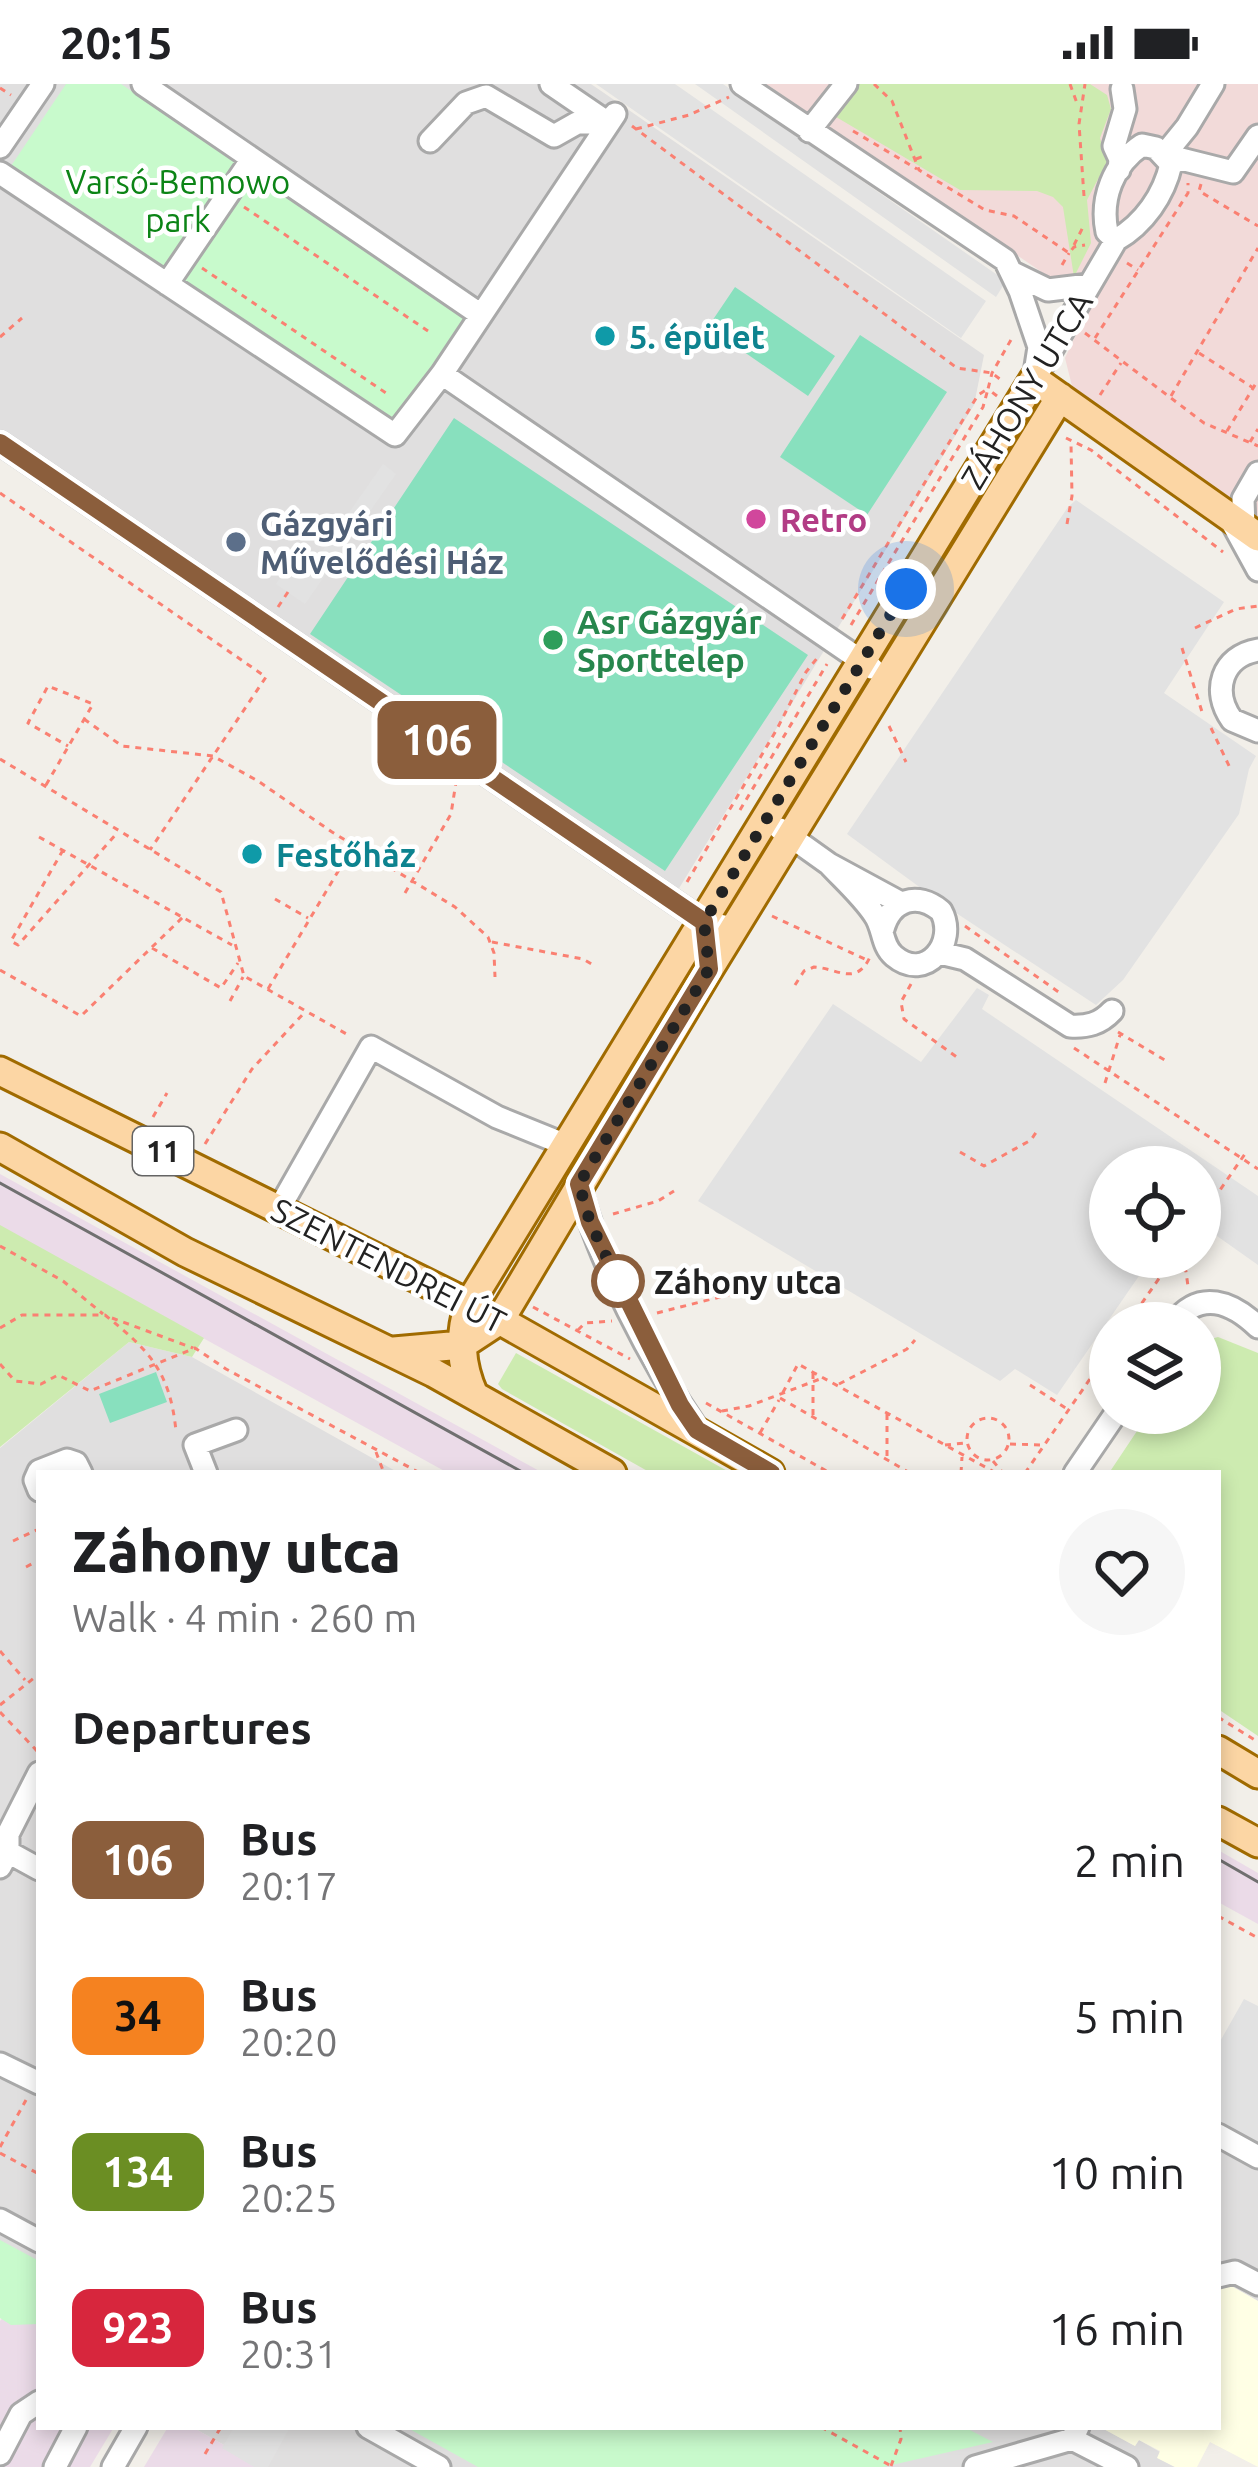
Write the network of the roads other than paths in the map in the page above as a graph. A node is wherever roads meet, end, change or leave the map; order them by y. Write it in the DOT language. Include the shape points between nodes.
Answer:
graph roads {
  1 [pos="43,84"];
  2 [pos="143,84"];
  3 [pos="551,84"];
  4 [pos="846,84"];
  5 [pos="1120,86"];
  6 [pos="1206,88"];
  7 [pos="759,89"];
  8 [pos="612,118"];
  9 [pos="809,131"];
  10 [pos="1258,136"];
  11 [pos="430,141"];
  12 [pos="1142,145"];
  13 [pos="0,147"];
  14 [pos="252,158"];
  15 [pos="1168,159"];
  16 [pos="1119,170"];
  17 [pos="0,173"];
  18 [pos="1116,240"];
  19 [pos="1013,274"];
  20 [pos="167,284"];
  21 [pos="1090,285"];
  22 [pos="481,315"];
  23 [pos="442,374"];
  24 [pos="1024,394"];
  25 [pos="1060,397"];
  26 [pos="0,443"];
  27 [pos="1258,472"];
  28 [pos="1243,527"];
  29 [pos="1258,570"];
  30 [pos="1258,650"];
  31 [pos="862,662"];
  32 [pos="887,677"];
  33 [pos="1258,731"];
  34 [pos="787,788"];
  35 [pos="790,839"];
  36 [pos="829,864"];
  37 [pos="735,872"];
  38 [pos="902,902"];
  39 [pos="704,922"];
  40 [pos="734,928"];
  41 [pos="883,929"];
  42 [pos="940,953"];
  43 [pos="709,969"];
  44 [pos="1111,1022"];
  45 [pos="0,1072"];
  46 [pos="566,1145"];
  47 [pos="0,1147"];
  48 [pos="579,1184"];
  49 [pos="280,1207"];
  50 [pos="1202,1302"];
  51 [pos="469,1304"];
  52 [pos="500,1320"];
  53 [pos="1258,1327"];
  54 [pos="462,1345"];
  55 [pos="394,1351"];
  56 [pos="474,1395"];
  57 [pos="236,1430"];
  58 [pos="697,1430"];
  59 [pos="1102,1434"];
  60 [pos="758,1466"];
  61 [pos="41,1470"];
  62 [pos="79,1470"];
  63 [pos="205,1470"];
  64 [pos="607,1470"];
  65 [pos="1077,1470"];
  66 [pos="1221,1752"];
  67 [pos="1258,1774"];
  68 [pos="36,1779"];
  69 [pos="1221,1823"];
  70 [pos="1258,1843"];
  71 [pos="4,1846"];
  72 [pos="36,1867"];
  73 [pos="0,2064"];
  74 [pos="36,2082"];
  75 [pos="1221,2136"];
  76 [pos="1258,2157"];
  77 [pos="0,2220"];
  78 [pos="36,2239"];
  79 [pos="1221,2275"];
  80 [pos="1258,2284"];
  81 [pos="36,2404"];
  82 [pos="74,2430"];
  83 [pos="134,2430"];
  84 [pos="373,2430"];
  85 [pos="1075,2433"];
  86 [pos="0,2454"];
  87 [pos="55,2467"];
  88 [pos="112,2467"];
  89 [pos="439,2467"];
  90 [pos="975,2467"];
  91 [pos="1127,2467"];
  1 -- 13 [label="street"];
  2 -- 14 [label="street"];
  3 -- 8 [label="street"];
  4 -- 9 [label="street"];
  5 -- 12 [label="street"];
  5 -- 16 [label="street"];
  6 -- 15 [label="street, ZÁHONY UTCA"];
  7 -- 9 [label="street"];
  8 -- 11 [label="street" via="554,136 486,96 466,103"];
  8 -- 22 [label="street"];
  9 -- 19 [label="street" via="1005,260"];
  10 -- 15 [label="street" via="1233,172"];
  12 -- 15 [label="street"];
  12 -- 16 [label="street"];
  14 -- 20 [label="street"];
  14 -- 22 [label="street"];
  15 -- 18 [label="street, ZÁHONY UTCA" via="1151,207"];
  16 -- 18 [label="street" via="1103,205"];
  17 -- 20 [label="street"];
  18 -- 21 [label="street, ZÁHONY UTCA"];
  19 -- 21 [label="street" via="1048,290"];
  19 -- 24 [label="street" via="1039,347"];
  20 -- 23 [label="street" via="395,435"];
  21 -- 24 [label="street, ZÁHONY UTCA"];
  22 -- 23 [label="street"];
  23 -- 31 [label="street"];
  24 -- 25 [label="main road"];
  24 -- 31 [label="main road, ZÁHONY UTCA"];
  25 -- 28 [label="main road"];
  25 -- 32 [label="main road, ZÁHONY UTCA" via="1050,435"];
  26 -- 39 [label="street"];
  27 -- 28 [label="street" via="1243,499"];
  28 -- 29 [label="street"];
  30 -- 33 [label="street" via="1235,658 1220,695 1232,720"];
  31 -- 32 [label="street"];
  31 -- 34 [label="main road, ZÁHONY UTCA"];
  32 -- 35 [label="main road, ZÁHONY UTCA"];
  34 -- 35 [label="street" via="778,825"];
  34 -- 37 [label="main road, ZÁHONY UTCA"];
  35 -- 36 [label="street"];
  35 -- 37 [label="street" via="763,846"];
  35 -- 40 [label="main road, ZÁHONY UTCA"];
  36 -- 38 [label="street"];
  36 -- 41 [label="street"];
  37 -- 39 [label="main road, ZÁHONY UTCA"];
  38 -- 41 [label="street"];
  38 -- 42 [label="street" via="922,900 940,911 948,927"];
  39 -- 40 [label="street"];
  39 -- 43 [label="street"];
  39 -- 46 [label="main road, ZÁHONY UTCA"];
  40 -- 43 [label="main road, ZÁHONY UTCA"];
  41 -- 42 [label="street" via="888,949 904,962"];
  42 -- 44 [label="street" via="965,959 1070,1026"];
  43 -- 48 [label="main road, ZÁHONY UTCA"];
  45 -- 49 [label="main road, SZENTENDREI ÚT / 11"];
  46 -- 49 [label="street" via="371,1047"];
  46 -- 51 [label="main road, ZÁHONY UTCA"];
  47 -- 55 [label="main road, 11" via="185,1252"];
  48 -- 52 [label="main road, ZÁHONY UTCA"];
  48 -- 58 [label="street" via="635,1319"];
  49 -- 51 [label="main road, SZENTENDREI ÚT / 11"];
  50 -- 53 [label="street" via="1221,1301"];
  51 -- 52 [label="main road, SZENTENDREI ÚT / 11"];
  51 -- 54 [label="main road, ZÁHONY UTCA"];
  52 -- 54 [label="main road, ZÁHONY UTCA"];
  52 -- 58 [label="main road, SZENTENDREI ÚT / 11"];
  54 -- 55 [label="main road, ZÁHONY UTCA"];
  54 -- 56 [label="main road, ZÁHONY UTCA"];
  55 -- 56 [label="main road, 11"];
  56 -- 64 [label="main road, 11"];
  57 -- 63 [label="street" via="195,1445"];
  58 -- 60 [label="main road, SZENTENDREI ÚT / 11"];
  59 -- 65 [label="street"];
  61 -- 62 [label="street" via="67,1460"];
  66 -- 67 [label="main road"];
  68 -- 71 [label="street"];
  69 -- 70 [label="main road"];
  71 -- 72 [label="street"];
  73 -- 74 [label="street"];
  75 -- 76 [label="street"];
  77 -- 78 [label="street"];
  79 -- 80 [label="street" via="1235,2272"];
  81 -- 86 [label="street" via="21,2414"];
  82 -- 87 [label="street"];
  83 -- 88 [label="street"];
  84 -- 89 [label="street"];
  85 -- 90 [label="street"];
  85 -- 91 [label="street"];
}
